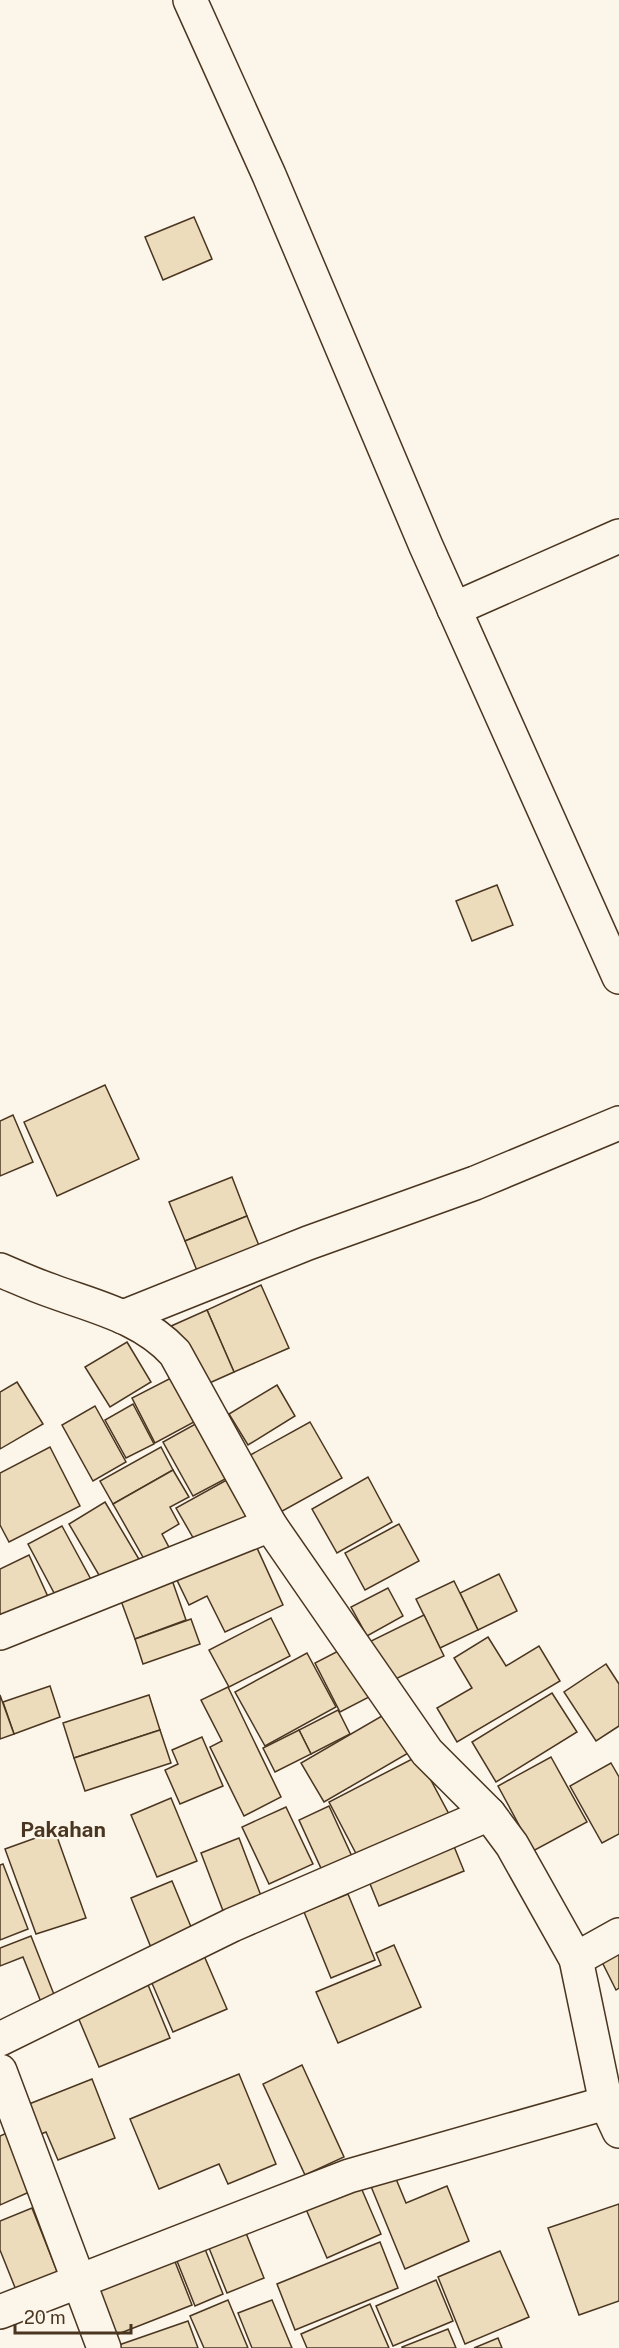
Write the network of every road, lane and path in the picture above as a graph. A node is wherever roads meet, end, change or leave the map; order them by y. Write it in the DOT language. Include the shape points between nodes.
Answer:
graph roads {
  1 [pos="190,0"];
  2 [pos="619,536"];
  3 [pos="454,609"];
  4 [pos="619,977"];
  5 [pos="619,1123"];
  6 [pos="0,1269"];
  7 [pos="123,1317"];
  8 [pos="270,1526"];
  9 [pos="0,1633"];
  10 [pos="489,1814"];
  11 [pos="619,1935"];
  12 [pos="576,1959"];
  13 [pos="0,2039"];
  14 [pos="0,2071"];
  15 [pos="613,2117"];
  16 [pos="81,2281"];
  17 [pos="0,2312"];
  18 [pos="104,2348"];
  1 -- 3 [label="street"];
  2 -- 3 [label="street"];
  3 -- 4 [label="street"];
  5 -- 7 [label="street" via="475,1183 308,1242"];
  6 -- 7 [label="street"];
  7 -- 8 [label="street" via="162,1338 175,1353"];
  8 -- 9 [label="street"];
  8 -- 10 [label="street" via="427,1752"];
  10 -- 12 [label="street" via="512,1845"];
  10 -- 13 [label="street" via="232,1925"];
  11 -- 12 [label="street"];
  12 -- 15 [label="street"];
  14 -- 16 [label="street"];
  15 -- 16 [label="street" via="349,2176"];
  16 -- 17 [label="street"];
  16 -- 18 [label="street"];
}
